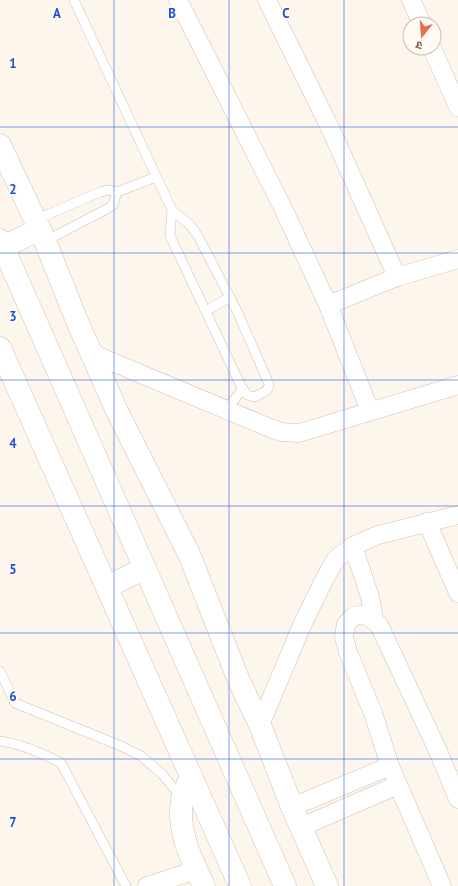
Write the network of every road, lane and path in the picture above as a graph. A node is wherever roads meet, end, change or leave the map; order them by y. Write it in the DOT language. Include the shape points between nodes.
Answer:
graph roads {
  1 [pos="74,0"];
  2 [pos="178,0"];
  3 [pos="267,0"];
  4 [pos="411,0"];
  5 [pos="418,16"];
  6 [pos="436,56"];
  7 [pos="458,107"];
  8 [pos="0,146"];
  9 [pos="156,177"];
  10 [pos="117,192"];
  11 [pos="172,210"];
  12 [pos="40,230"];
  13 [pos="2,244"];
  14 [pos="458,259"];
  15 [pos="397,277"];
  16 [pos="230,297"];
  17 [pos="328,305"];
  18 [pos="206,311"];
  19 [pos="0,348"];
  20 [pos="91,353"];
  21 [pos="6,375"];
  22 [pos="458,384"];
  23 [pos="243,389"];
  24 [pos="226,410"];
  25 [pos="370,411"];
  26 [pos="458,515"];
  27 [pos="427,522"];
  28 [pos="353,546"];
  29 [pos="145,568"];
  30 [pos="107,587"];
  31 [pos="458,593"];
  32 [pos="374,619"];
  33 [pos="0,671"];
  34 [pos="9,691"];
  35 [pos="0,695"];
  36 [pos="260,725"];
  37 [pos="0,741"];
  38 [pos="390,766"];
  39 [pos="191,777"];
  40 [pos="398,785"];
  41 [pos="182,798"];
  42 [pos="458,799"];
  43 [pos="292,806"];
  44 [pos="301,827"];
  45 [pos="200,878"];
  46 [pos="126,886"];
  47 [pos="147,886"];
  48 [pos="240,886"];
  49 [pos="285,886"];
  50 [pos="327,886"];
  51 [pos="442,886"];
  1 -- 9 [label="lane"];
  2 -- 17 [label="street" via="282,206"];
  3 -- 15 [label="street" via="331,130"];
  4 -- 5 [label="street"];
  6 -- 7 [label="street"];
  8 -- 12 [label="main road"];
  9 -- 10 [label="lane"];
  9 -- 11 [label="lane"];
  10 -- 12 [label="lane" via="100,192"];
  10 -- 12 [label="lane" via="113,205 107,210"];
  11 -- 16 [label="lane" via="190,225 198,236"];
  11 -- 18 [label="lane" via="170,235"];
  12 -- 13 [label="main road"];
  12 -- 20 [label="main road"];
  13 -- 29 [label="main road"];
  14 -- 15 [label="street"];
  15 -- 17 [label="street"];
  16 -- 18 [label="lane"];
  16 -- 23 [label="lane" via="270,384 266,391 254,397 247,395"];
  17 -- 25 [label="street"];
  18 -- 23 [label="lane"];
  19 -- 21 [label="main road"];
  20 -- 24 [label="street"];
  20 -- 36 [label="main road" via="117,411 189,554 239,681"];
  21 -- 30 [label="main road"];
  22 -- 25 [label="street"];
  23 -- 24 [label="lane"];
  24 -- 25 [label="street" via="290,434"];
  26 -- 27 [label="street"];
  27 -- 28 [label="street" via="378,535"];
  27 -- 31 [label="street"];
  28 -- 32 [label="street" via="370,597"];
  28 -- 36 [label="street" via="336,559 324,580"];
  29 -- 30 [label="main road"];
  29 -- 49 [label="main road"];
  30 -- 39 [label="main road"];
  32 -- 38 [label="street" via="368,616 354,616 346,624 344,637"];
  32 -- 42 [label="street" via="435,744"];
  33 -- 34 [label="lane"];
  34 -- 35 [label="lane"];
  34 -- 41 [label="lane" via="15,703 141,756 162,774"];
  36 -- 43 [label="main road"];
  37 -- 46 [label="lane" via="44,754 61,763"];
  38 -- 40 [label="street"];
  38 -- 43 [label="street"];
  39 -- 41 [label="main road"];
  39 -- 48 [label="main road"];
  40 -- 44 [label="street"];
  40 -- 51 [label="street"];
  41 -- 45 [label="main road" via="181,826 187,851"];
  43 -- 44 [label="main road"];
  44 -- 50 [label="main road"];
  45 -- 47 [label="street"];
}
